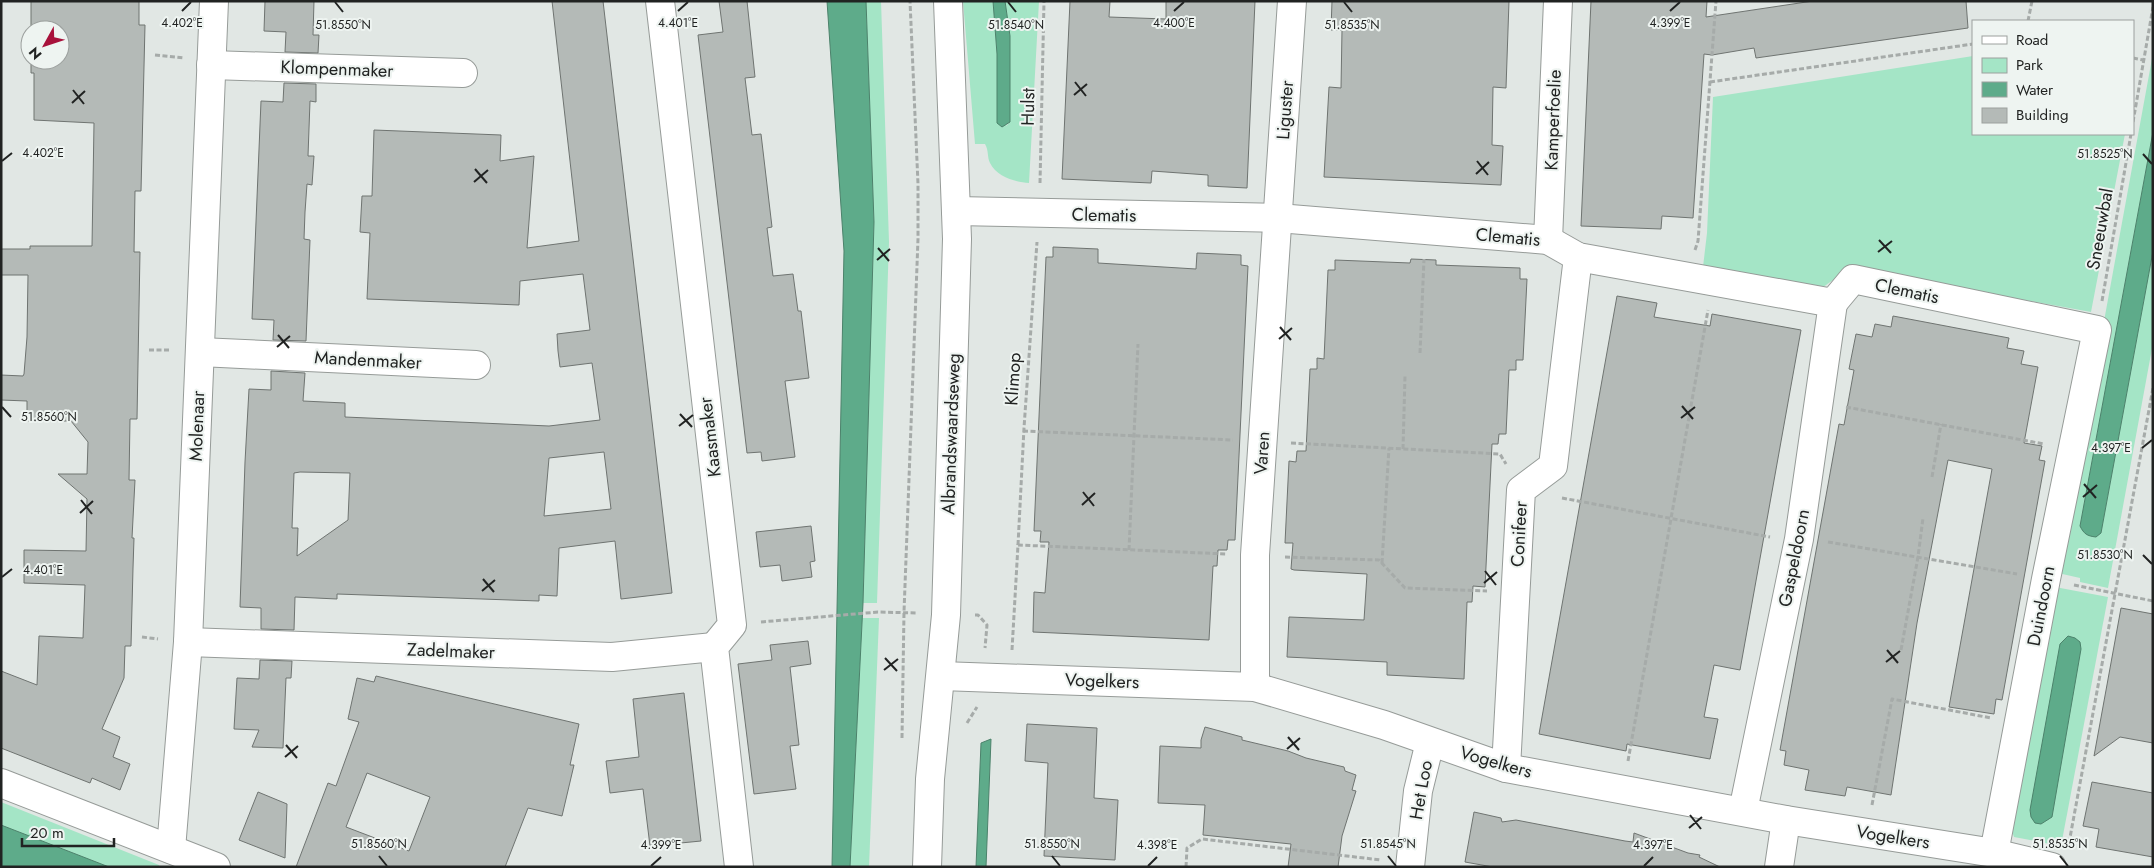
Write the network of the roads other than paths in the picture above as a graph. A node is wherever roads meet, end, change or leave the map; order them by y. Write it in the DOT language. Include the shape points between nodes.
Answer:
graph roads {
  1 [pos="214,1"];
  2 [pos="660,1"];
  3 [pos="948,1"];
  4 [pos="1292,1"];
  5 [pos="1558,1"];
  6 [pos="211,65"];
  7 [pos="463,73"];
  8 [pos="956,211"];
  9 [pos="1278,218"];
  10 [pos="1548,240"];
  11 [pos="1578,258"];
  12 [pos="1833,303"];
  13 [pos="2097,330"];
  14 [pos="200,352"];
  15 [pos="476,365"];
  16 [pos="188,642"];
  17 [pos="714,647"];
  18 [pos="941,676"];
  19 [pos="1255,688"];
  20 [pos="1430,742"];
  21 [pos="1506,768"];
  22 [pos="1,783"];
  23 [pos="1743,811"];
  24 [pos="1786,820"];
  25 [pos="171,849"];
  26 [pos="1994,853"];
  27 [pos="2060,857"];
  28 [pos="2022,864"];
  29 [pos="1410,865"];
  30 [pos="216,867"];
  31 [pos="739,867"];
  32 [pos="927,867"];
  33 [pos="1779,867"];
  1 -- 6 [label="street, Molenaar"];
  2 -- 17 [label="street, Kaasmaker" via="732,625"];
  3 -- 8 [label="street, Albrandswaardseweg"];
  4 -- 9 [label="street, Liguster"];
  5 -- 10 [label="street, Kamperfoelie"];
  6 -- 7 [label="street, Klompenmaker"];
  6 -- 14 [label="street, Molenaar"];
  8 -- 9 [label="street, Clematis"];
  8 -- 18 [label="street, Albrandswaardseweg" via="946,608"];
  9 -- 10 [label="street, Clematis"];
  9 -- 19 [label="street, Varen" via="1255,555"];
  10 -- 11 [label="street, Clematis"];
  11 -- 12 [label="street, Clematis"];
  11 -- 21 [label="street, Conifeer" via="1552,466 1521,490"];
  12 -- 13 [label="street, Clematis" via="1853,279"];
  12 -- 23 [label="street, Gaspeldoorn" via="1799,539"];
  13 -- 26 [label="street, Duindoorn"];
  14 -- 15 [label="street, Mandenmaker"];
  14 -- 16 [label="street, Molenaar"];
  16 -- 17 [label="street, Zadelmaker" via="612,657"];
  16 -- 25 [label="street, Molenaar"];
  17 -- 31 [label="street"];
  18 -- 19 [label="street, Vogelkers"];
  18 -- 32 [label="street, Albrandswaardseweg" via="930,779"];
  19 -- 20 [label="street, Vogelkers" via="1384,724"];
  20 -- 21 [label="street, Vogelkers"];
  20 -- 29 [label="street, Het Loo" via="1418,791"];
  21 -- 23 [label="street, Vogelkers"];
  22 -- 25 [label="street"];
  23 -- 24 [label="street, Vogelkers"];
  24 -- 26 [label="street, Vogelkers"];
  24 -- 33 [label="street"];
  25 -- 30 [label="street"];
  26 -- 28 [label="street, Vogelkers"];
  27 -- 28 [label="street, Vogelkers"];
}
